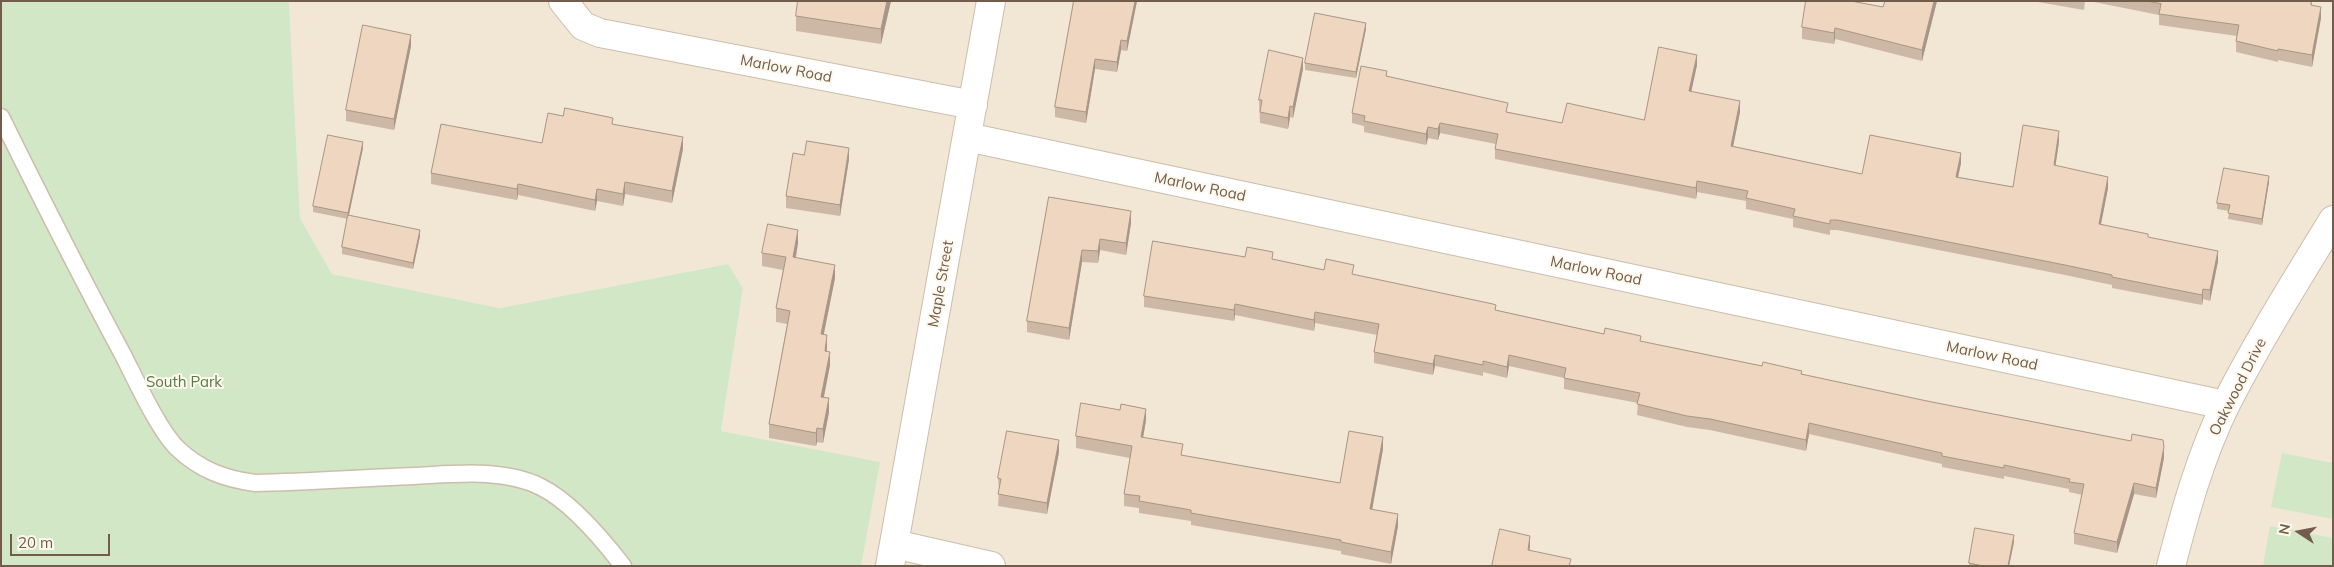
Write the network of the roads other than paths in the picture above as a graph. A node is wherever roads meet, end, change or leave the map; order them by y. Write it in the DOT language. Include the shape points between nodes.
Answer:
graph roads {
  1 [pos="564,1"];
  2 [pos="991,1"];
  3 [pos="973,105"];
  4 [pos="1,117"];
  5 [pos="967,137"];
  6 [pos="2333,220"];
  7 [pos="2225,405"];
  8 [pos="892,555"];
  9 [pos="623,566"];
  10 [pos="991,566"];
  11 [pos="2171,566"];
  1 -- 3 [label="street, Marlow Road" via="583,26 600,33"];
  2 -- 3 [label="street, Maple Street"];
  3 -- 5 [label="street, Maple Street"];
  4 -- 9 [label="lane" via="156,415 176,447 200,466 227,479 255,483 470,474 510,477 542,487 576,514"];
  5 -- 7 [label="street, Marlow Road"];
  5 -- 8 [label="street, Maple Street"];
  6 -- 7 [label="street, Oakwood Drive"];
  7 -- 11 [label="street, Oakwood Drive" via="2182,521"];
  8 -- 10 [label="street"];
}
